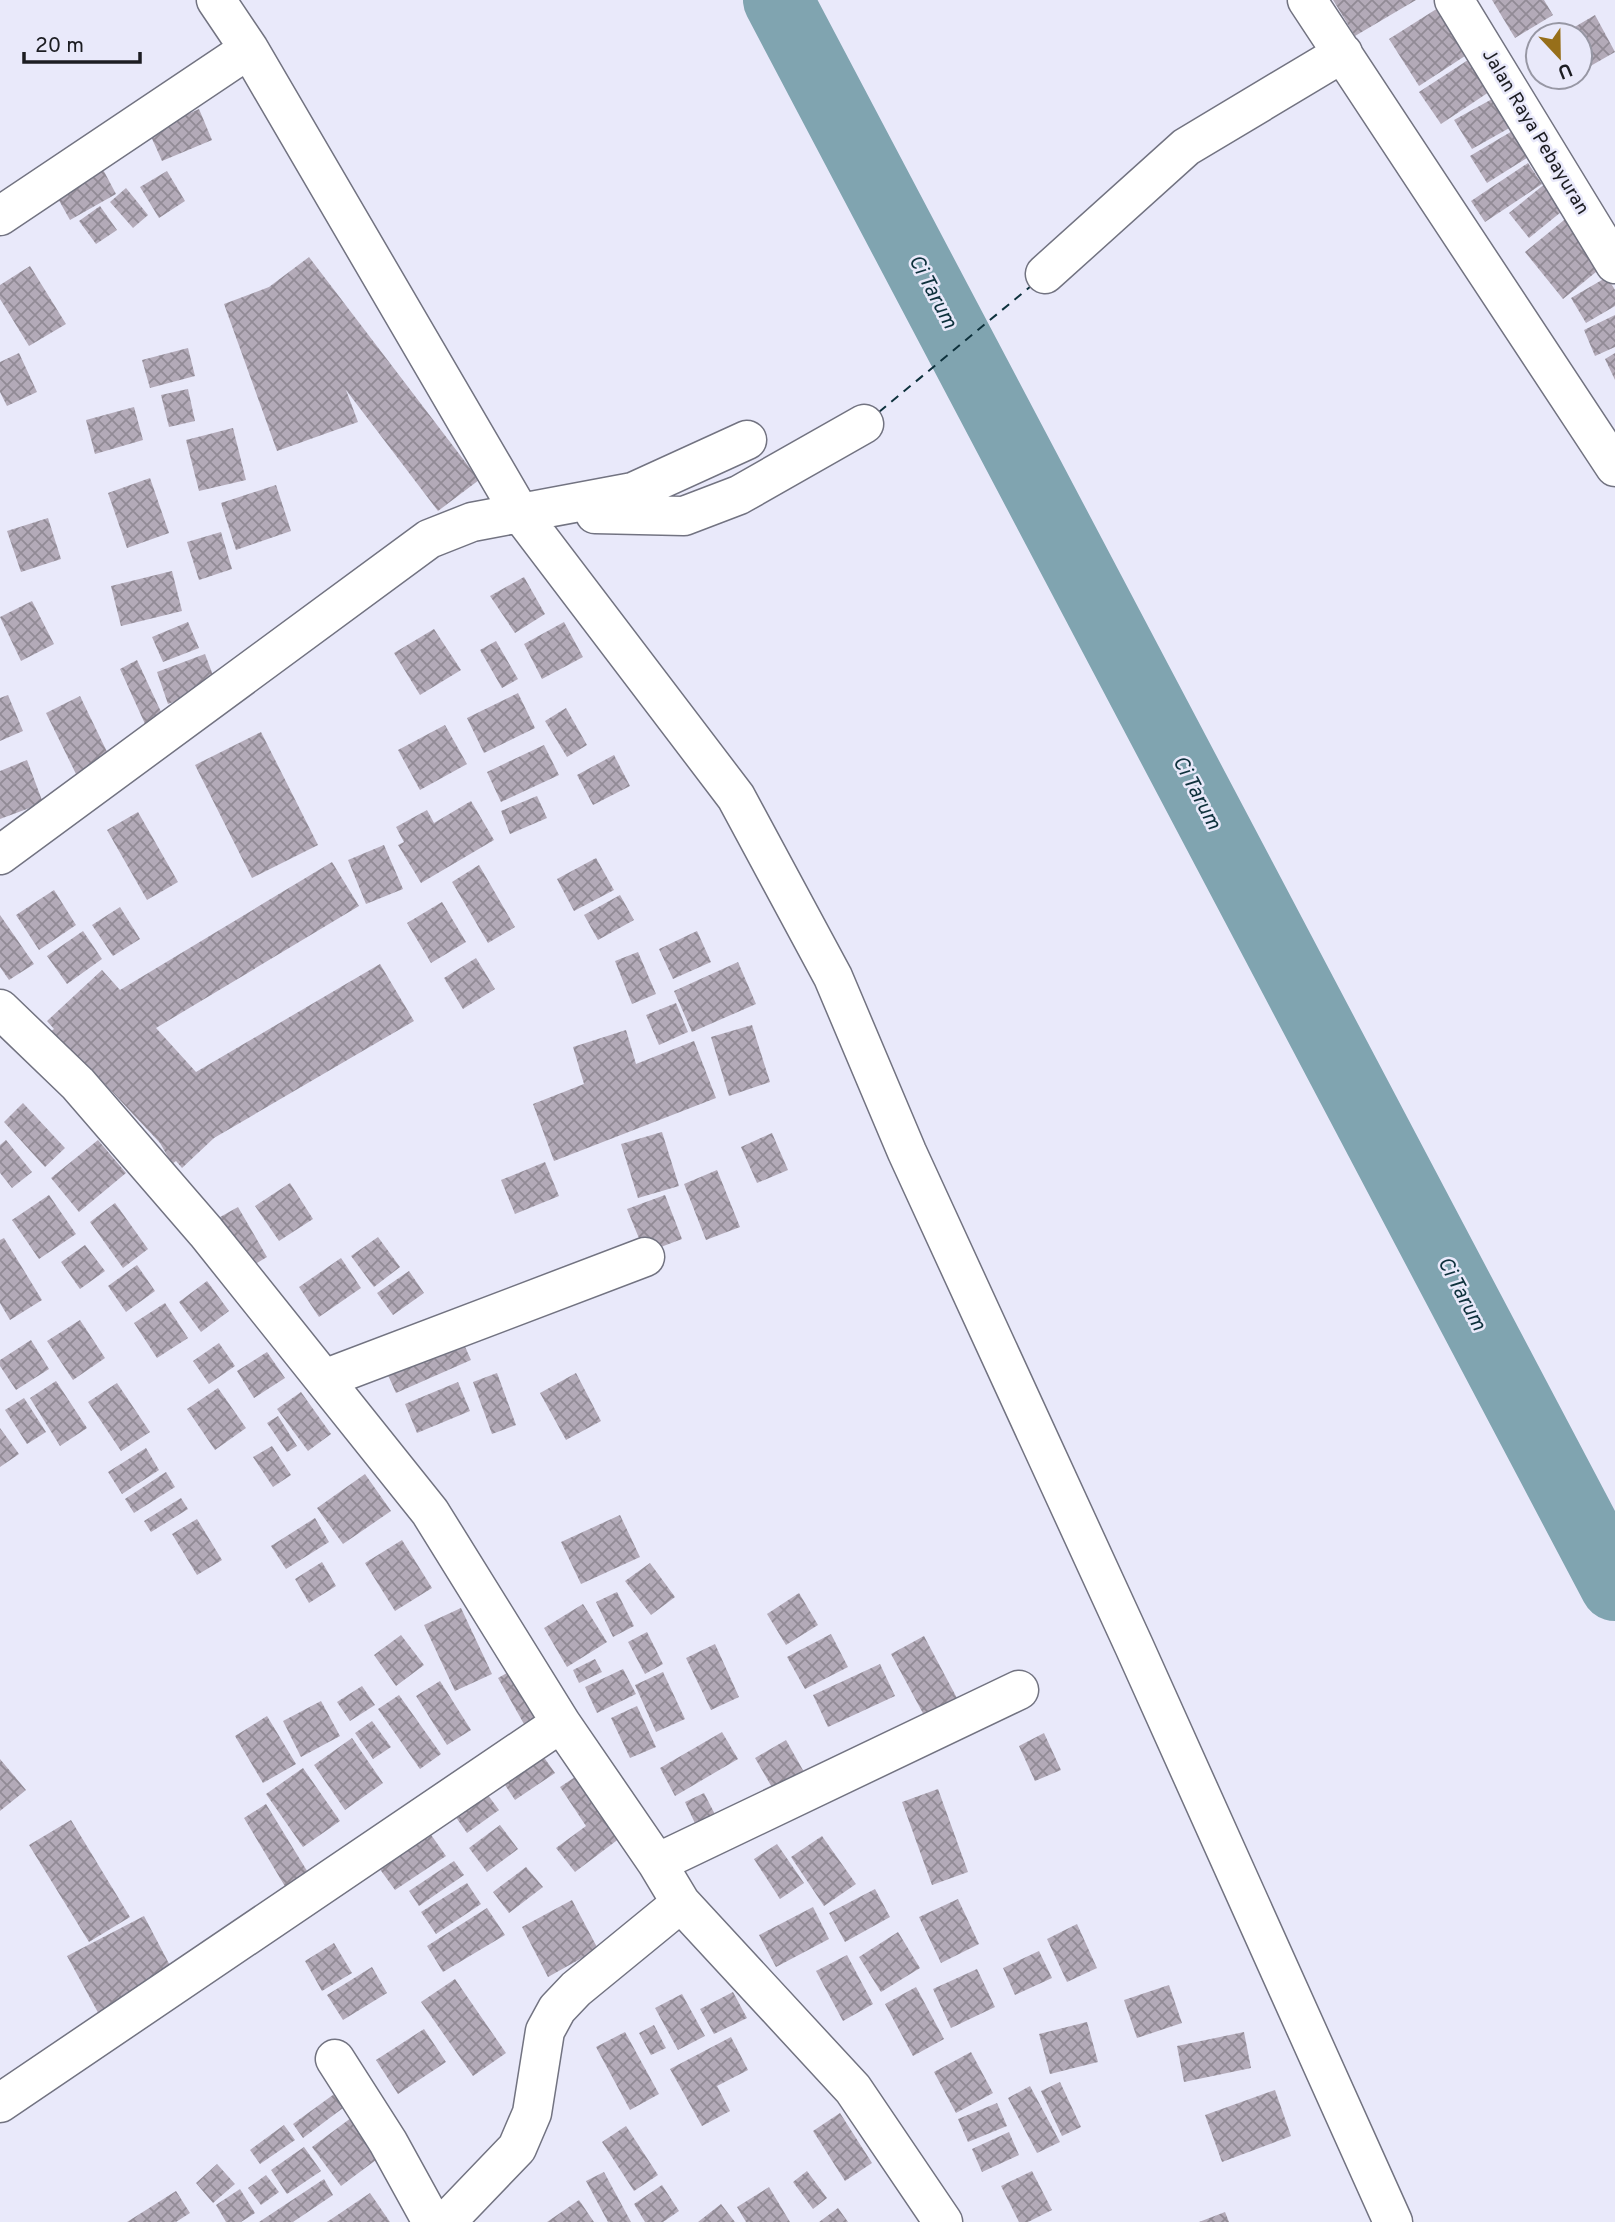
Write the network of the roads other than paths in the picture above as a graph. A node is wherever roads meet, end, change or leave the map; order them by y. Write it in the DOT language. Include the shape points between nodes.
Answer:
graph roads {
  1 [pos="216,0"];
  2 [pos="1307,0"];
  3 [pos="1454,0"];
  4 [pos="249,49"];
  5 [pos="1343,53"];
  6 [pos="0,216"];
  7 [pos="1614,261"];
  8 [pos="1045,274"];
  9 [pos="864,424"];
  10 [pos="747,440"];
  11 [pos="1615,467"];
  12 [pos="520,513"];
  13 [pos="0,855"];
  14 [pos="0,1009"];
  15 [pos="645,1257"];
  16 [pos="324,1379"];
  17 [pos="1019,1690"];
  18 [pos="561,1723"];
  19 [pos="657,1863"];
  20 [pos="681,1903"];
  21 [pos="335,2059"];
  22 [pos="0,2102"];
  23 [pos="432,2222"];
  24 [pos="446,2222"];
  25 [pos="943,2222"];
  26 [pos="1393,2222"];
  1 -- 4 [label="street"];
  2 -- 5 [label="street"];
  3 -- 7 [label="street, Jalan Raya Pebayuran"];
  4 -- 6 [label="street"];
  4 -- 12 [label="street"];
  5 -- 8 [label="street" via="1186,147"];
  5 -- 11 [label="street"];
  9 -- 12 [label="street" via="738,495 684,516"];
  10 -- 12 [label="street" via="633,492"];
  12 -- 13 [label="street" via="471,522 429,539"];
  12 -- 26 [label="street" via="736,797 833,977 907,1152"];
  14 -- 16 [label="street" via="87,1095 206,1231"];
  15 -- 16 [label="street"];
  16 -- 18 [label="street" via="430,1513"];
  17 -- 19 [label="street"];
  18 -- 19 [label="street"];
  18 -- 22 [label="street"];
  19 -- 20 [label="street"];
  20 -- 24 [label="street" via="557,2009 545,2031 532,2113 517,2148"];
  20 -- 25 [label="street" via="853,2089"];
  21 -- 23 [label="street"];
}
